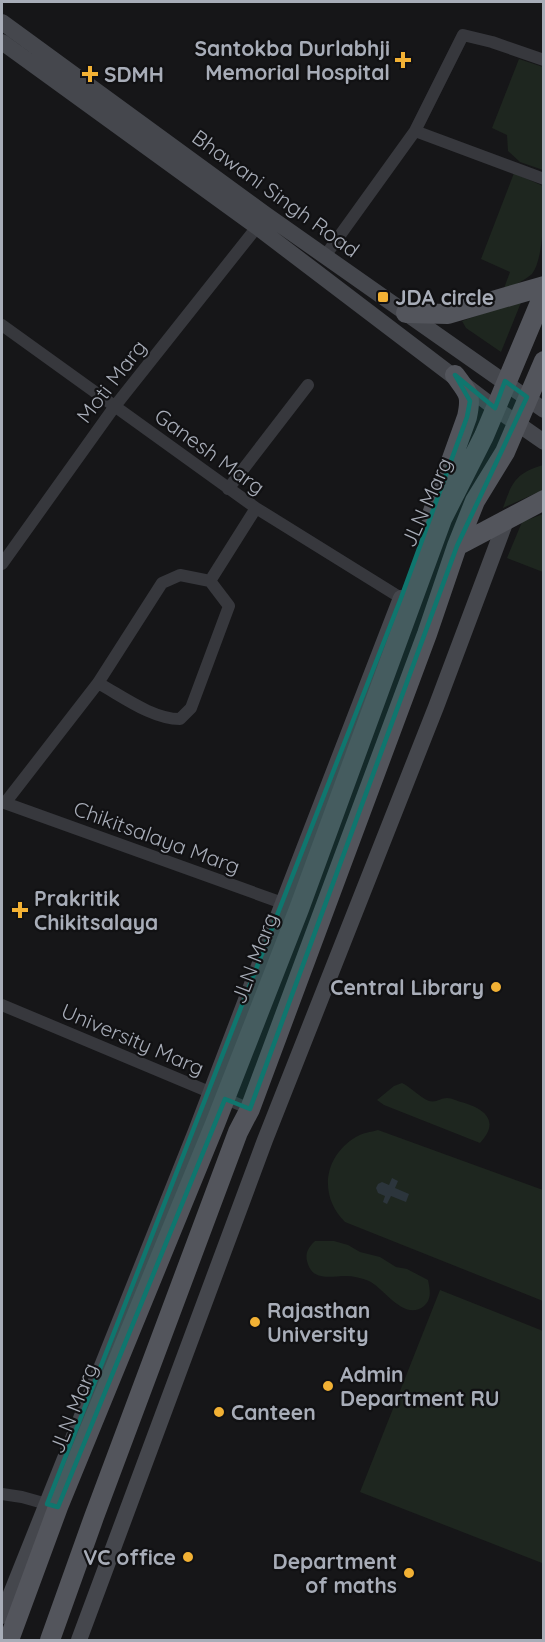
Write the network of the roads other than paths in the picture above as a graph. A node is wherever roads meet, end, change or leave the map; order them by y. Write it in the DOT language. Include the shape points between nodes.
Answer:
graph roads {
  1 [pos="2,22"];
  2 [pos="2,42"];
  3 [pos="543,60"];
  4 [pos="415,131"];
  5 [pos="543,179"];
  6 [pos="257,227"];
  7 [pos="325,256"];
  8 [pos="543,286"];
  9 [pos="543,293"];
  10 [pos="406,313"];
  11 [pos="2,326"];
  12 [pos="543,361"];
  13 [pos="455,375"];
  14 [pos="505,381"];
  15 [pos="308,385"];
  16 [pos="527,397"];
  17 [pos="115,406"];
  18 [pos="495,408"];
  19 [pos="543,410"];
  20 [pos="517,424"];
  21 [pos="543,442"];
  22 [pos="228,489"];
  23 [pos="543,500"];
  24 [pos="256,508"];
  25 [pos="507,518"];
  26 [pos="457,546"];
  27 [pos="2,564"];
  28 [pos="210,581"];
  29 [pos="405,603"];
  30 [pos="98,683"];
  31 [pos="3,803"];
  32 [pos="291,906"];
  33 [pos="2,1005"];
  34 [pos="218,1096"];
  35 [pos="250,1109"];
  36 [pos="2,1494"];
  37 [pos="53,1506"];
  38 [pos="2,1616"];
  39 [pos="9,1641"];
  40 [pos="50,1641"];
  41 [pos="79,1641"];
  1 -- 7 [label="main road, Bhawani Singh Road"];
  2 -- 6 [label="main road, Bhawani Singh Road"];
  3 -- 4 [label="street" via="463,35"];
  4 -- 5 [label="street"];
  4 -- 7 [label="street"];
  6 -- 13 [label="main road, Bhawani Singh Road"];
  6 -- 17 [label="street, Moti Marg"];
  7 -- 10 [label="main road, Bhawani Singh Road"];
  8 -- 10 [label="main road" via="448,314"];
  9 -- 14 [label="main road, JLN Marg"];
  10 -- 14 [label="main road, Bhawani Singh Road"];
  11 -- 17 [label="street, Ganesh Marg"];
  12 -- 16 [label="main road"];
  13 -- 18 [label="main road, Bhawani Singh Road"];
  13 -- 29 [label="main road" via="470,401 467,417"];
  14 -- 16 [label="main road, Bhawani Singh Road"];
  14 -- 18 [label="main road, JLN Marg"];
  15 -- 22 [label="street"];
  16 -- 19 [label="main road, Bhawani Singh Road"];
  16 -- 20 [label="main road"];
  17 -- 22 [label="street, Ganesh Marg"];
  17 -- 27 [label="street, Moti Marg"];
  18 -- 20 [label="main road, Bhawani Singh Road"];
  18 -- 29 [label="main road, JLN Marg"];
  20 -- 21 [label="main road, Bhawani Singh Road"];
  20 -- 26 [label="main road" via="475,501"];
  22 -- 24 [label="street, Ganesh Marg"];
  23 -- 25 [label="main road"];
  24 -- 28 [label="street"];
  24 -- 29 [label="street, Ganesh Marg"];
  25 -- 26 [label="main road"];
  25 -- 41 [label="main road" via="266,1140"];
  26 -- 35 [label="main road"];
  28 -- 30 [label="street" via="180,575 162,582"];
  28 -- 30 [label="street" via="229,606 191,708 180,719 152,712"];
  29 -- 32 [label="main road, JLN Marg"];
  30 -- 31 [label="street"];
  31 -- 32 [label="street, Chikitsalaya Marg"];
  32 -- 34 [label="main road, JLN Marg"];
  33 -- 34 [label="street, University Marg"];
  34 -- 35 [label="street, University Marg"];
  34 -- 37 [label="main road, JLN Marg"];
  35 -- 40 [label="main road" via="114,1462"];
  36 -- 37 [label="street"];
  37 -- 38 [label="main road"];
  37 -- 39 [label="main road, JLN Marg"];
}
